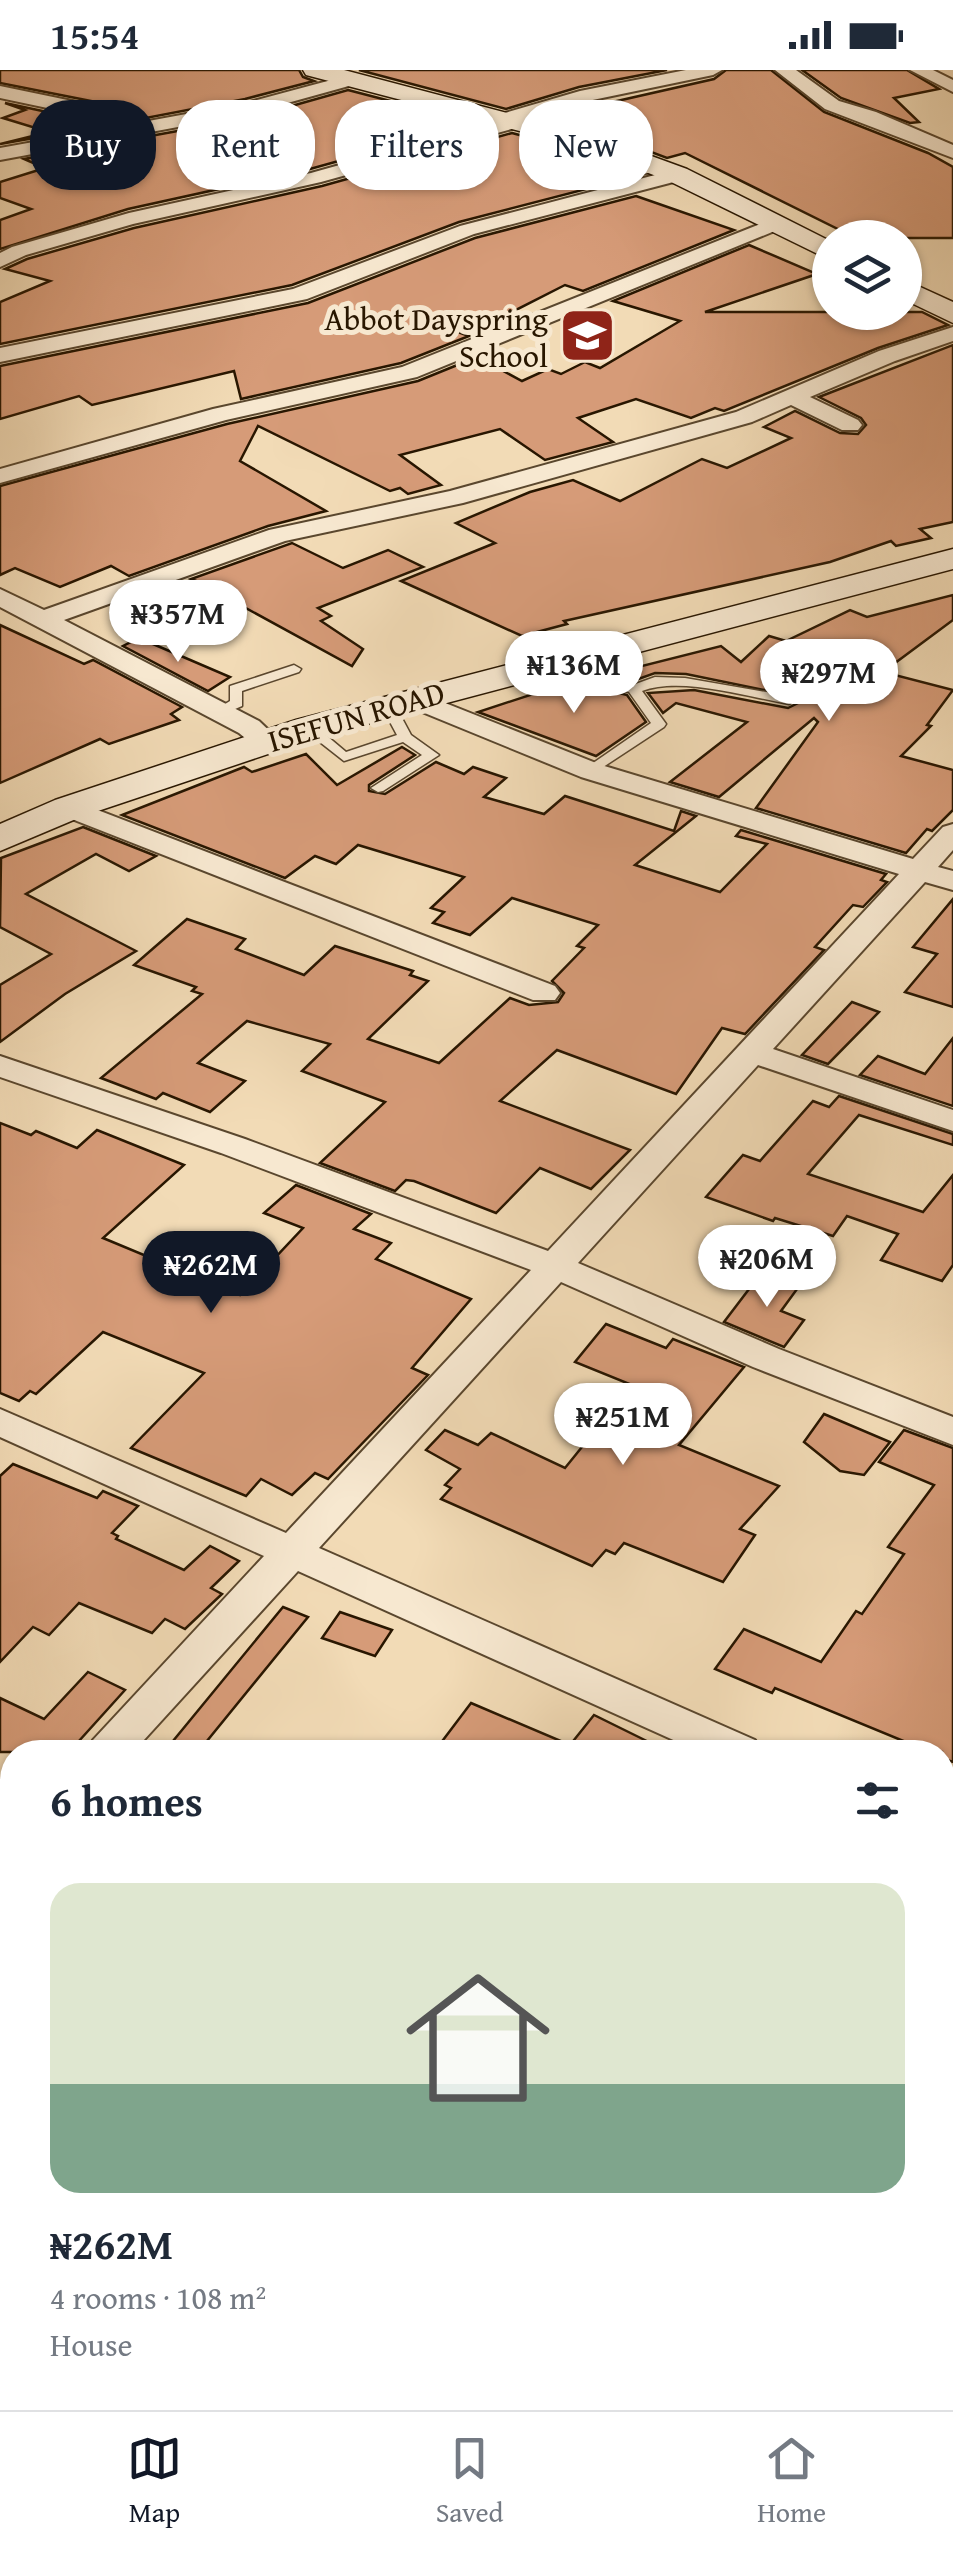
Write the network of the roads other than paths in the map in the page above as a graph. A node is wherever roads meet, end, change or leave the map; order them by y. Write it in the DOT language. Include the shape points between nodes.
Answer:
graph roads {
  1 [pos="315,70"];
  2 [pos="713,70"];
  3 [pos="784,70"];
  4 [pos="919,70"];
  5 [pos="346,75"];
  6 [pos="953,87"];
  7 [pos="0,92"];
  8 [pos="512,120"];
  9 [pos="160,124"];
  10 [pos="953,152"];
  11 [pos="0,154"];
  12 [pos="668,171"];
  13 [pos="653,174"];
  14 [pos="776,224"];
  15 [pos="812,233"];
  16 [pos="812,243"];
  17 [pos="0,261"];
  18 [pos="922,288"];
  19 [pos="922,298"];
  20 [pos="953,304"];
  21 [pos="953,314"];
  22 [pos="953,334"];
  23 [pos="0,356"];
  24 [pos="790,396"];
  25 [pos="850,425"];
  26 [pos="0,476"];
  27 [pos="953,543"];
  28 [pos="953,559"];
  29 [pos="0,597"];
  30 [pos="45,618"];
  31 [pos="556,662"];
  32 [pos="294,669"];
  33 [pos="634,690"];
  34 [pos="790,700"];
  35 [pos="403,715"];
  36 [pos="245,727"];
  37 [pos="592,771"];
  38 [pos="378,788"];
  39 [pos="68,808"];
  40 [pos="0,810"];
  41 [pos="953,833"];
  42 [pos="0,839"];
  43 [pos="916,870"];
  44 [pos="953,881"];
  45 [pos="544,993"];
  46 [pos="751,1052"];
  47 [pos="0,1066"];
  48 [pos="953,1121"];
  49 [pos="552,1265"];
  50 [pos="0,1422"];
  51 [pos="953,1432"];
  52 [pos="293,1550"];
  53 [pos="119,1740"];
  54 [pos="713,1740"];
  1 -- 5 [label="street"];
  2 -- 8 [label="street" via="580,97"];
  3 -- 10 [label="street" via="832,105"];
  4 -- 6 [label="street"];
  5 -- 8 [label="street"];
  5 -- 9 [label="street" via="248,108"];
  7 -- 9 [label="street"];
  8 -- 12 [label="street"];
  8 -- 15 [label="street" via="612,141"];
  8 -- 17 [label="street" via="314,178 129,219"];
  9 -- 11 [label="street"];
  12 -- 13 [label="lane"];
  12 -- 14 [label="street"];
  12 -- 23 [label="street" via="466,230 299,294"];
  14 -- 16 [label="street"];
  14 -- 26 [label="street" via="409,372 221,414"];
  18 -- 20 [label="street"];
  19 -- 21 [label="street"];
  22 -- 24 [label="street"];
  24 -- 25 [label="street"];
  24 -- 30 [label="street" via="744,417 454,498 278,535"];
  27 -- 36 [label="street, ISEFUN ROAD"];
  28 -- 31 [label="street, ISEFUN ROAD"];
  29 -- 30 [label="street"];
  30 -- 36 [label="street"];
  31 -- 33 [label="lane"];
  31 -- 35 [label="street, ISEFUN ROAD"];
  32 -- 36 [label="lane" via="235,690"];
  33 -- 34 [label="lane" via="655,680"];
  33 -- 37 [label="lane" via="659,724"];
  35 -- 36 [label="street, ISEFUN ROAD" via="310,728"];
  35 -- 37 [label="street"];
  35 -- 38 [label="lane" via="432,755"];
  36 -- 39 [label="street, ISEFUN ROAD"];
  36 -- 40 [label="street, ISEFUN ROAD"];
  37 -- 43 [label="street"];
  39 -- 42 [label="street, ISEFUN ROAD"];
  39 -- 45 [label="street"];
  41 -- 43 [label="street"];
  43 -- 44 [label="street"];
  43 -- 46 [label="street"];
  46 -- 48 [label="street"];
  46 -- 49 [label="street"];
  47 -- 49 [label="street"];
  49 -- 51 [label="street"];
  49 -- 52 [label="street"];
  50 -- 52 [label="street"];
  52 -- 53 [label="street"];
  52 -- 54 [label="street"];
}
